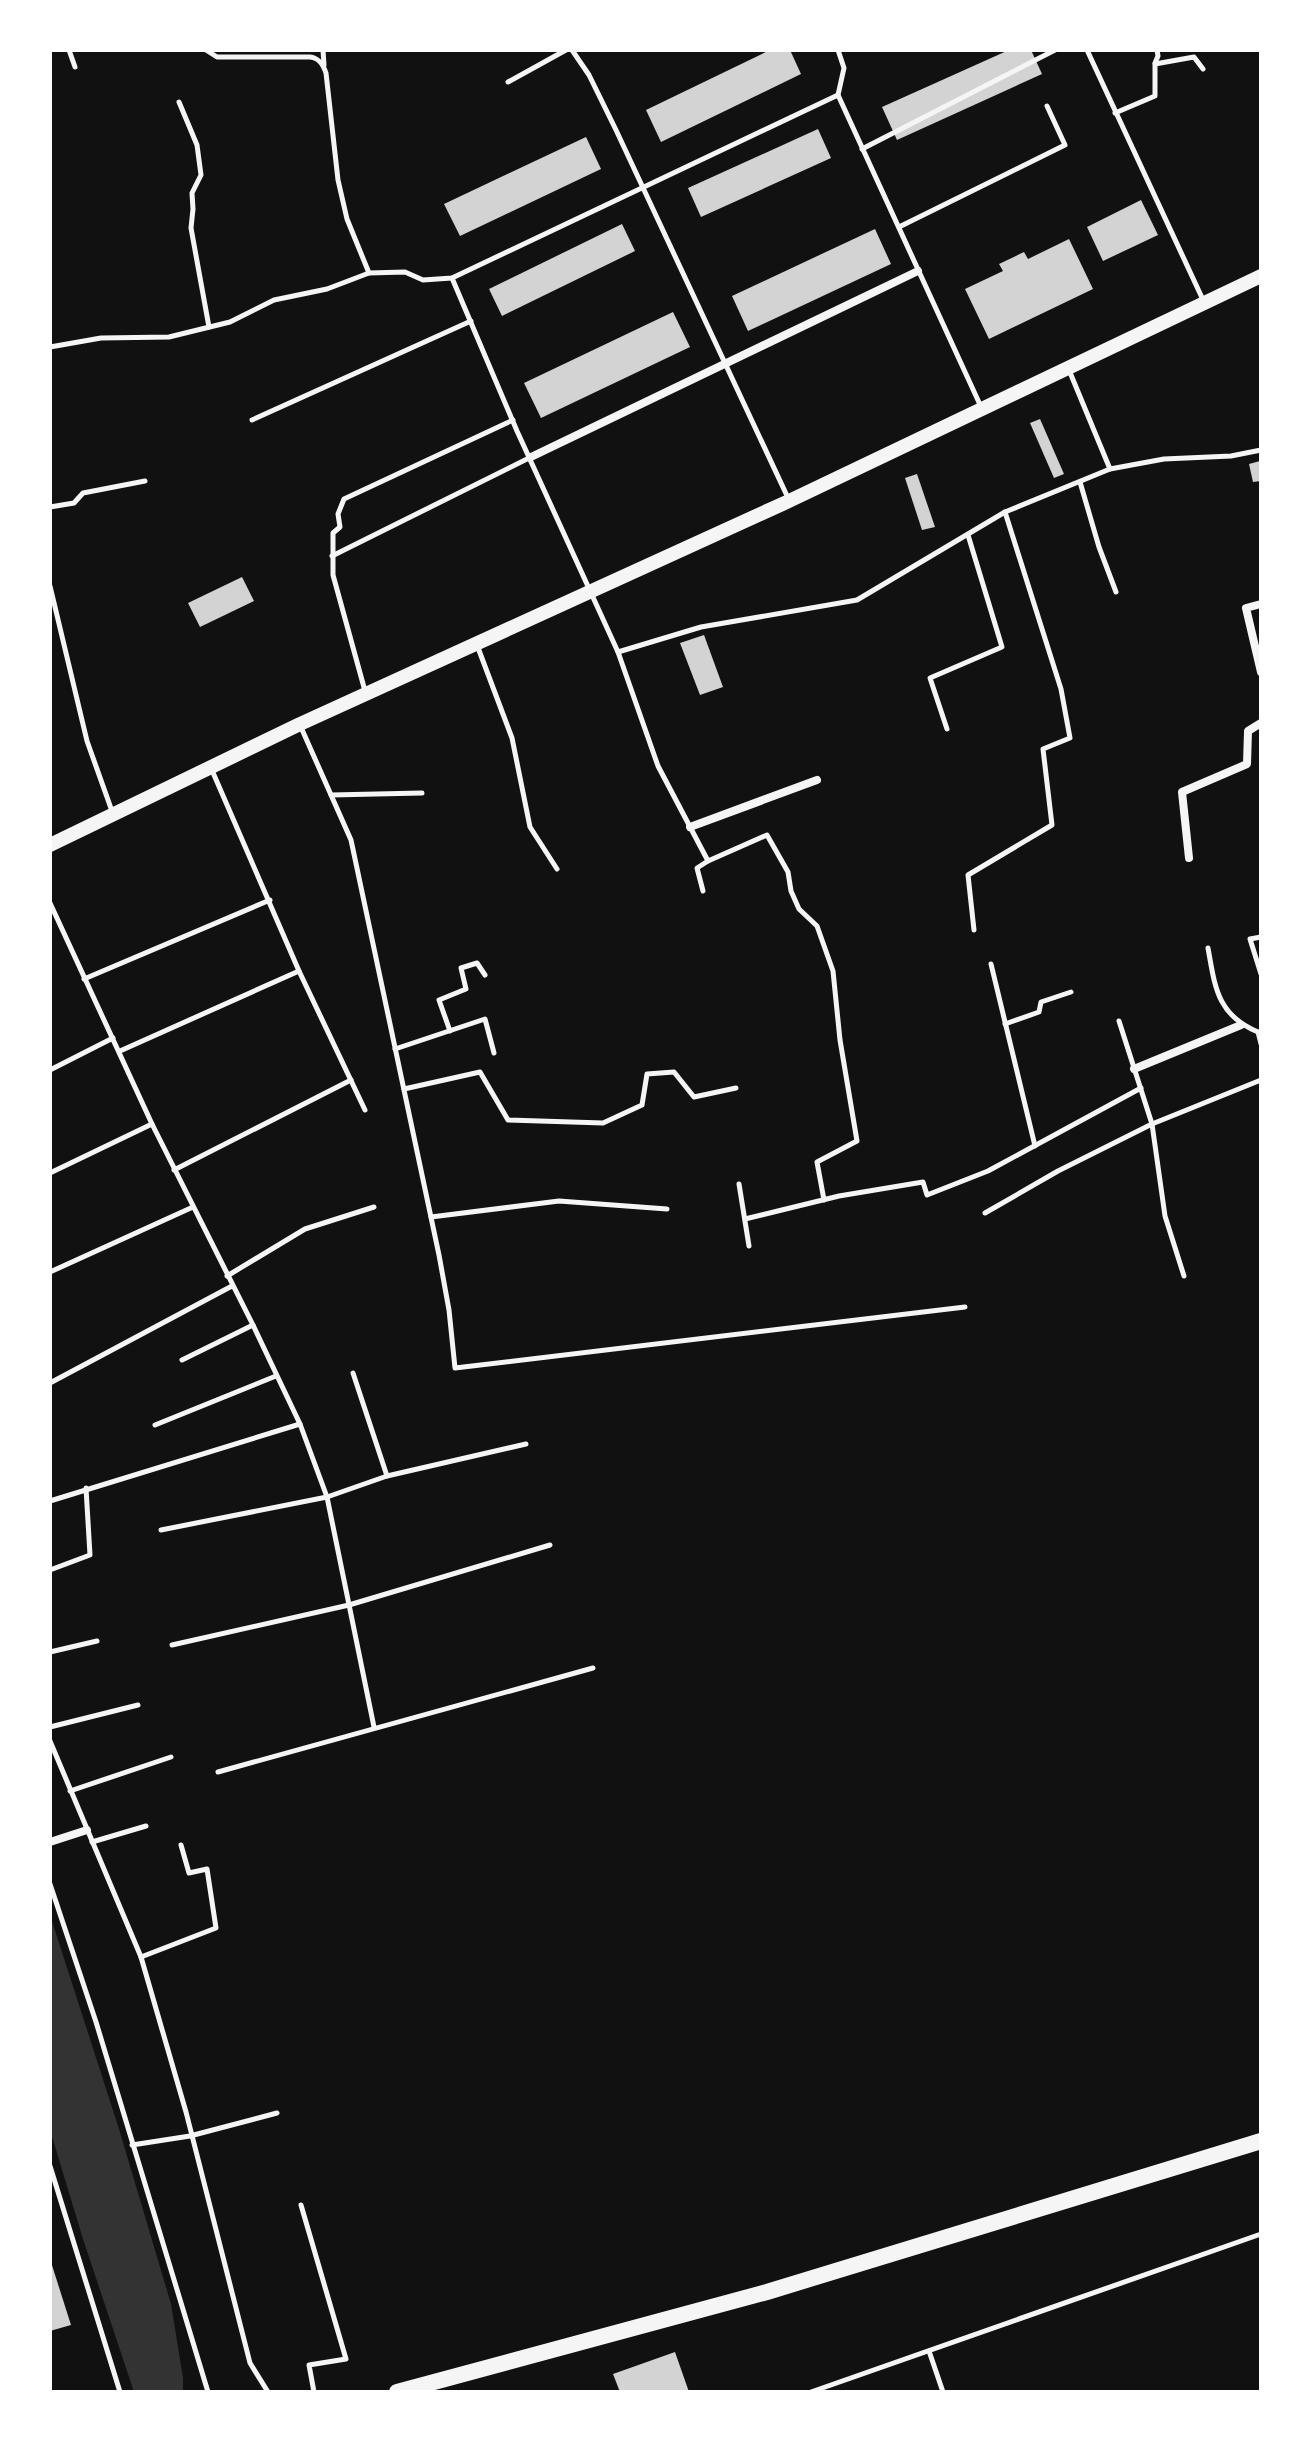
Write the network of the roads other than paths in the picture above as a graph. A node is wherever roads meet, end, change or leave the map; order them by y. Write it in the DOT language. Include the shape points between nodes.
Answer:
graph roads {
  1 [pos="69,50"];
  2 [pos="206,50"];
  3 [pos="323,50"];
  4 [pos="566,50"];
  5 [pos="838,50"];
  6 [pos="1055,50"];
  7 [pos="1087,50"];
  8 [pos="1157,50"];
  9 [pos="575,52"];
  10 [pos="1193,54"];
  11 [pos="1155,64"];
  12 [pos="75,67"];
  13 [pos="325,68"];
  14 [pos="1203,69"];
  15 [pos="508,82"];
  16 [pos="838,95"];
  17 [pos="179,102"];
  18 [pos="1047,106"];
  19 [pos="1115,113"];
  20 [pos="862,149"];
  21 [pos="643,188"];
  22 [pos="898,227"];
  23 [pos="918,271"];
  24 [pos="369,273"];
  25 [pos="1261,276"];
  26 [pos="452,278"];
  27 [pos="1204,303"];
  28 [pos="471,321"];
  29 [pos="209,327"];
  30 [pos="50,347"];
  31 [pos="723,363"];
  32 [pos="1069,369"];
  33 [pos="982,410"];
  34 [pos="252,420"];
  35 [pos="513,420"];
  36 [pos="1261,450"];
  37 [pos="531,457"];
  38 [pos="1110,469"];
  39 [pos="145,481"];
  40 [pos="1080,481"];
  41 [pos="789,501"];
  42 [pos="50,507"];
  43 [pos="1005,512"];
  44 [pos="968,535"];
  45 [pos="332,556"];
  46 [pos="50,586"];
  47 [pos="1116,592"];
  48 [pos="590,593"];
  49 [pos="1261,604"];
  50 [pos="477,644"];
  51 [pos="618,652"];
  52 [pos="1261,672"];
  53 [pos="366,693"];
  54 [pos="1261,723"];
  55 [pos="300,724"];
  56 [pos="947,729"];
  57 [pos="211,768"];
  58 [pos="817,780"];
  59 [pos="422,793"];
  60 [pos="331,795"];
  61 [pos="114,815"];
  62 [pos="690,827"];
  63 [pos="50,845"];
  64 [pos="1189,858"];
  65 [pos="708,861"];
  66 [pos="557,869"];
  67 [pos="703,891"];
  68 [pos="270,900"];
  69 [pos="50,903"];
  70 [pos="974,930"];
  71 [pos="1261,937"];
  72 [pos="1208,948"];
  73 [pos="991,964"];
  74 [pos="299,971"];
  75 [pos="1261,974"];
  76 [pos="485,975"];
  77 [pos="84,979"];
  78 [pos="1071,992"];
  79 [pos="1119,1021"];
  80 [pos="1005,1024"];
  81 [pos="1241,1025"];
  82 [pos="1259,1030"];
  83 [pos="450,1031"];
  84 [pos="113,1038"];
  85 [pos="1261,1044"];
  86 [pos="395,1049"];
  87 [pos="120,1051"];
  88 [pos="494,1053"];
  89 [pos="1134,1069"];
  90 [pos="50,1070"];
  91 [pos="351,1080"];
  92 [pos="1261,1080"];
  93 [pos="736,1088"];
  94 [pos="1141,1088"];
  95 [pos="404,1089"];
  96 [pos="365,1110"];
  97 [pos="152,1124"];
  98 [pos="1152,1124"];
  99 [pos="1035,1146"];
  100 [pos="174,1170"];
  101 [pos="50,1173"];
  102 [pos="739,1184"];
  103 [pos="824,1200"];
  104 [pos="193,1207"];
  105 [pos="374,1207"];
  106 [pos="667,1209"];
  107 [pos="985,1213"];
  108 [pos="431,1217"];
  109 [pos="745,1219"];
  110 [pos="749,1246"];
  111 [pos="50,1272"];
  112 [pos="227,1276"];
  113 [pos="1184,1276"];
  114 [pos="232,1286"];
  115 [pos="965,1307"];
  116 [pos="253,1325"];
  117 [pos="182,1360"];
  118 [pos="353,1373"];
  119 [pos="276,1376"];
  120 [pos="50,1383"];
  121 [pos="300,1424"];
  122 [pos="155,1425"];
  123 [pos="526,1444"];
  124 [pos="387,1476"];
  125 [pos="86,1488"];
  126 [pos="327,1497"];
  127 [pos="50,1501"];
  128 [pos="161,1530"];
  129 [pos="550,1545"];
  130 [pos="50,1570"];
  131 [pos="349,1605"];
  132 [pos="97,1641"];
  133 [pos="172,1645"];
  134 [pos="50,1652"];
  135 [pos="593,1668"];
  136 [pos="138,1705"];
  137 [pos="50,1727"];
  138 [pos="374,1727"];
  139 [pos="50,1741"];
  140 [pos="171,1757"];
  141 [pos="218,1772"];
  142 [pos="70,1791"];
  143 [pos="146,1826"];
  144 [pos="87,1830"];
  145 [pos="50,1842"];
  146 [pos="92,1842"];
  147 [pos="181,1845"];
  148 [pos="50,1884"];
  149 [pos="141,1957"];
  150 [pos="277,2113"];
  151 [pos="190,2136"];
  152 [pos="1261,2141"];
  153 [pos="132,2145"];
  154 [pos="50,2166"];
  155 [pos="301,2205"];
  156 [pos="1261,2234"];
  157 [pos="929,2351"];
  158 [pos="120,2392"];
  159 [pos="208,2392"];
  160 [pos="268,2392"];
  161 [pos="314,2392"];
  162 [pos="397,2392"];
  163 [pos="811,2392"];
  164 [pos="943,2392"];
  1 -- 12 [label="lane"];
  2 -- 13 [label="lane" via="217,57 310,57"];
  3 -- 13 [label="lane"];
  4 -- 15 [label="lane"];
  5 -- 16 [label="lane" via="844,68"];
  6 -- 20 [label="lane"];
  7 -- 19 [label="lane"];
  8 -- 11 [label="lane"];
  9 -- 21 [label="lane"];
  10 -- 11 [label="lane"];
  10 -- 14 [label="lane"];
  11 -- 19 [label="lane" via="1155,96"];
  13 -- 24 [label="lane" via="338,180"];
  16 -- 20 [label="lane"];
  16 -- 21 [label="lane"];
  17 -- 29 [label="lane" via="197,145 201,175 192,193 191,228"];
  18 -- 22 [label="lane" via="1065,145"];
  19 -- 27 [label="lane"];
  20 -- 22 [label="lane"];
  21 -- 26 [label="lane"];
  21 -- 31 [label="lane"];
  22 -- 23 [label="lane"];
  23 -- 31 [label="street"];
  23 -- 33 [label="lane"];
  24 -- 26 [label="lane"];
  24 -- 29 [label="lane" via="274,300"];
  25 -- 27 [label="main road"];
  26 -- 28 [label="lane"];
  27 -- 32 [label="main road"];
  28 -- 34 [label="lane"];
  28 -- 35 [label="lane"];
  29 -- 30 [label="lane" via="169,337 101,338"];
  31 -- 37 [label="street"];
  31 -- 41 [label="lane"];
  32 -- 33 [label="main road"];
  32 -- 38 [label="lane"];
  33 -- 41 [label="main road"];
  35 -- 37 [label="lane"];
  35 -- 45 [label="lane" via="344,499"];
  36 -- 38 [label="lane"];
  37 -- 45 [label="lane"];
  37 -- 48 [label="lane"];
  38 -- 40 [label="lane"];
  39 -- 42 [label="lane" via="83,493 74,503"];
  40 -- 43 [label="lane"];
  40 -- 47 [label="lane"];
  41 -- 48 [label="main road"];
  43 -- 44 [label="lane"];
  43 -- 70 [label="lane" via="1061,689 1070,738 1043,749 1052,825 968,875"];
  44 -- 51 [label="lane" via="857,600 701,627"];
  44 -- 56 [label="lane" via="1002,647 930,678"];
  45 -- 53 [label="lane"];
  46 -- 61 [label="lane" via="87,741"];
  48 -- 50 [label="main road"];
  48 -- 51 [label="lane"];
  49 -- 52 [label="street" via="1246,608"];
  50 -- 53 [label="main road"];
  50 -- 66 [label="lane" via="512,738 530,827"];
  51 -- 62 [label="lane" via="658,766"];
  53 -- 55 [label="main road"];
  54 -- 64 [label="street" via="1248,731 1247,764 1182,792"];
  55 -- 57 [label="main road"];
  55 -- 60 [label="lane"];
  57 -- 61 [label="main road"];
  57 -- 68 [label="lane"];
  58 -- 62 [label="street"];
  59 -- 60 [label="lane"];
  60 -- 86 [label="lane" via="351,840"];
  61 -- 63 [label="main road"];
  62 -- 65 [label="lane"];
  65 -- 67 [label="lane" via="697,868"];
  65 -- 103 [label="lane" via="767,835 788,872 799,909 817,926 833,971 857,1141 817,1162"];
  68 -- 74 [label="lane"];
  68 -- 77 [label="lane"];
  69 -- 77 [label="lane"];
  71 -- 75 [label="lane" via="1250,939"];
  72 -- 81 [label="lane" via="1216,994"];
  73 -- 80 [label="lane"];
  74 -- 87 [label="lane"];
  74 -- 91 [label="lane"];
  76 -- 83 [label="lane" via="477,963 461,968 466,989 439,1000"];
  77 -- 84 [label="lane"];
  78 -- 80 [label="lane" via="1041,1002 1039,1012"];
  79 -- 89 [label="lane"];
  80 -- 99 [label="lane"];
  81 -- 82 [label="lane"];
  81 -- 89 [label="street"];
  82 -- 85 [label="lane"];
  83 -- 86 [label="lane"];
  83 -- 88 [label="lane" via="485,1019"];
  84 -- 87 [label="lane"];
  84 -- 90 [label="lane"];
  86 -- 95 [label="lane"];
  87 -- 97 [label="lane"];
  89 -- 94 [label="lane"];
  91 -- 96 [label="lane"];
  91 -- 100 [label="lane"];
  92 -- 98 [label="lane"];
  93 -- 95 [label="lane" via="694,1097 674,1072 647,1074 642,1105 603,1123 508,1120 480,1072"];
  94 -- 98 [label="lane"];
  94 -- 99 [label="lane"];
  95 -- 108 [label="lane"];
  97 -- 100 [label="lane"];
  97 -- 101 [label="lane"];
  98 -- 107 [label="lane"];
  98 -- 113 [label="lane" via="1165,1216"];
  99 -- 103 [label="lane" via="927,1195 923,1182"];
  100 -- 104 [label="lane"];
  102 -- 109 [label="lane"];
  103 -- 109 [label="lane"];
  104 -- 111 [label="lane"];
  104 -- 112 [label="lane"];
  105 -- 112 [label="lane" via="305,1229"];
  106 -- 108 [label="lane" via="559,1201"];
  108 -- 115 [label="lane" via="455,1368"];
  109 -- 110 [label="lane"];
  112 -- 114 [label="lane"];
  114 -- 116 [label="lane"];
  114 -- 120 [label="lane"];
  116 -- 117 [label="lane"];
  116 -- 119 [label="lane"];
  118 -- 124 [label="lane"];
  119 -- 121 [label="lane"];
  119 -- 122 [label="lane"];
  121 -- 125 [label="lane"];
  121 -- 126 [label="lane"];
  123 -- 124 [label="lane"];
  124 -- 126 [label="lane"];
  125 -- 127 [label="lane"];
  125 -- 130 [label="lane" via="90,1555"];
  126 -- 128 [label="lane"];
  126 -- 131 [label="lane"];
  129 -- 131 [label="lane"];
  131 -- 133 [label="lane"];
  131 -- 138 [label="lane"];
  132 -- 134 [label="lane"];
  135 -- 138 [label="lane"];
  136 -- 137 [label="lane"];
  138 -- 141 [label="lane"];
  139 -- 142 [label="lane"];
  140 -- 142 [label="lane"];
  142 -- 144 [label="lane"];
  143 -- 146 [label="lane"];
  144 -- 145 [label="street"];
  144 -- 146 [label="lane"];
  146 -- 149 [label="lane"];
  147 -- 149 [label="lane" via="189,1873 207,1869 216,1928"];
  148 -- 153 [label="lane"];
  149 -- 151 [label="lane"];
  150 -- 151 [label="lane"];
  151 -- 153 [label="lane"];
  151 -- 160 [label="lane" via="250,2363"];
  152 -- 162 [label="main road" via="767,2292"];
  153 -- 159 [label="lane"];
  154 -- 158 [label="lane"];
  155 -- 161 [label="lane" via="346,2359 309,2365"];
  156 -- 157 [label="lane"];
  157 -- 163 [label="lane"];
  157 -- 164 [label="lane"];
}
